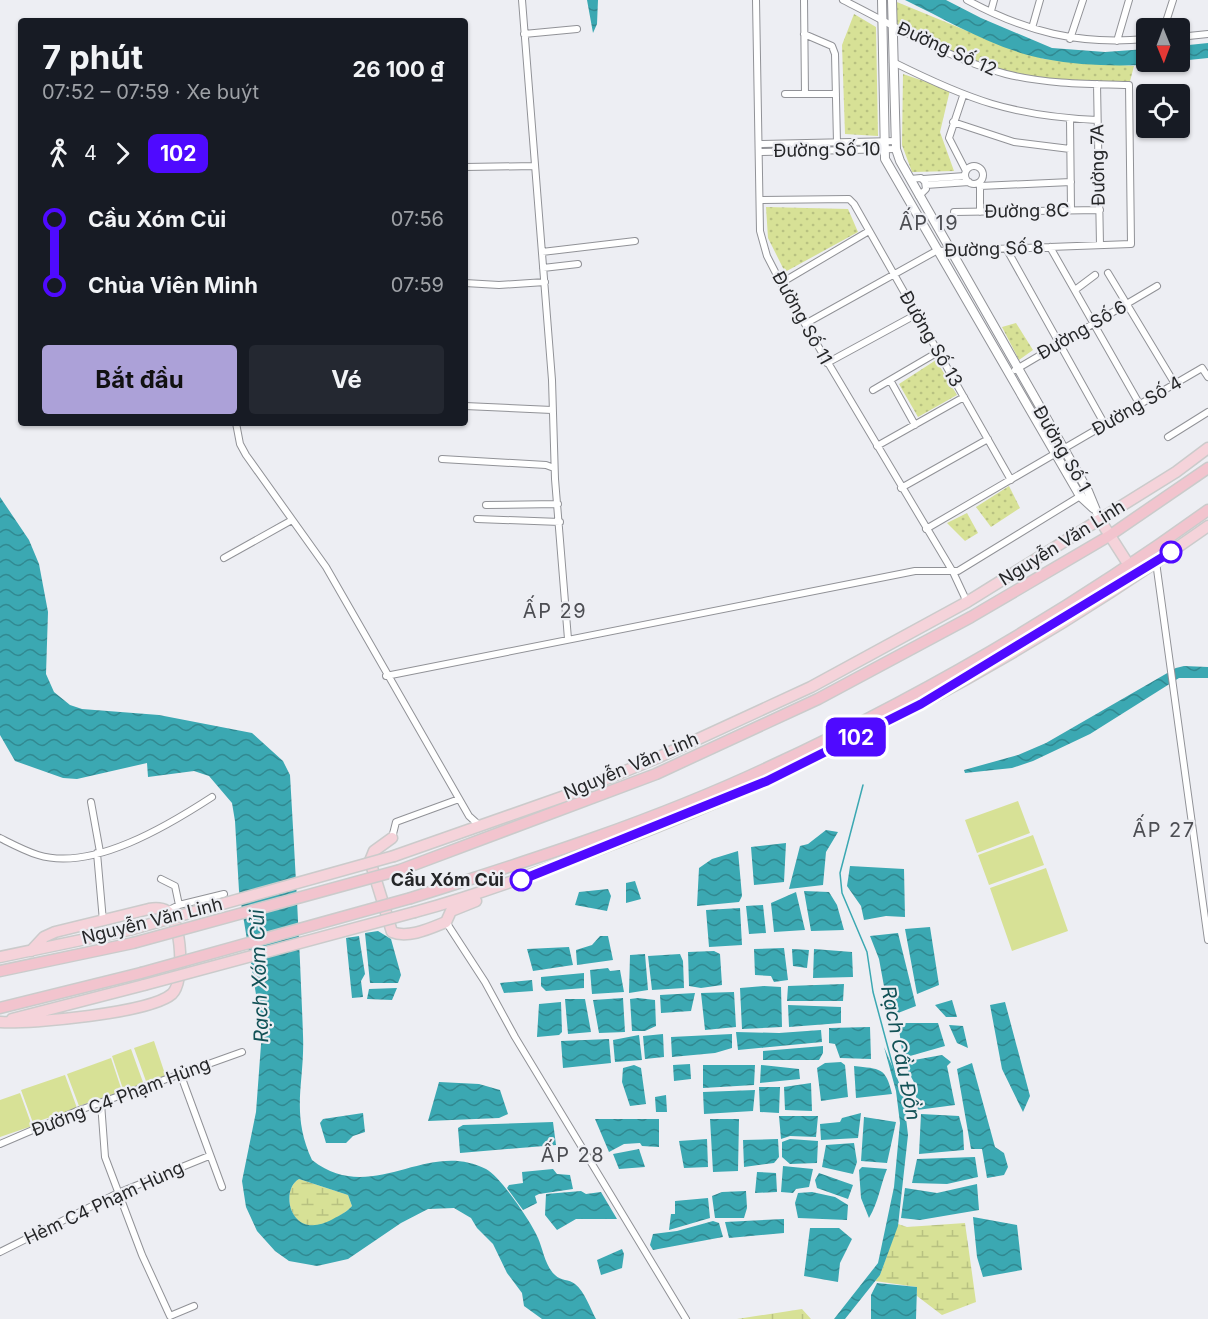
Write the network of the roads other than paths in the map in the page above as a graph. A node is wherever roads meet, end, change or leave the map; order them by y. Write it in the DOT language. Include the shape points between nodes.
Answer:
graph roads {
  1 [pos="522,0"];
  2 [pos="756,0"];
  3 [pos="804,0"];
  4 [pos="843,0"];
  5 [pos="882,0"];
  6 [pos="892,0"];
  7 [pos="967,0"];
  8 [pos="994,0"];
  9 [pos="1041,0"];
  10 [pos="1083,0"];
  11 [pos="1129,0"];
  12 [pos="1173,0"];
  13 [pos="991,11"];
  14 [pos="1167,18"];
  15 [pos="881,19"];
  16 [pos="892,24"];
  17 [pos="1032,28"];
  18 [pos="577,29"];
  19 [pos="524,34"];
  20 [pos="804,34"];
  21 [pos="1208,34"];
  22 [pos="1190,36"];
  23 [pos="1070,39"];
  24 [pos="1136,40"];
  25 [pos="1116,41"];
  26 [pos="892,61"];
  27 [pos="1097,84"];
  28 [pos="785,94"];
  29 [pos="805,94"];
  30 [pos="836,94"];
  31 [pos="963,96"];
  32 [pos="1070,119"];
  33 [pos="1098,120"];
  34 [pos="953,122"];
  35 [pos="837,142"];
  36 [pos="759,144"];
  37 [pos="883,145"];
  38 [pos="896,145"];
  39 [pos="1070,149"];
  40 [pos="837,150"];
  41 [pos="759,152"];
  42 [pos="535,166"];
  43 [pos="468,167"];
  44 [pos="967,176"];
  45 [pos="910,179"];
  46 [pos="925,182"];
  47 [pos="1071,182"];
  48 [pos="980,184"];
  49 [pos="919,196"];
  50 [pos="760,200"];
  51 [pos="908,202"];
  52 [pos="1071,210"];
  53 [pos="1100,210"];
  54 [pos="954,212"];
  55 [pos="980,212"];
  56 [pos="869,231"];
  57 [pos="635,241"];
  58 [pos="1131,244"];
  59 [pos="1100,245"];
  60 [pos="1050,247"];
  61 [pos="1006,248"];
  62 [pos="950,250"];
  63 [pos="936,251"];
  64 [pos="542,252"];
  65 [pos="578,264"];
  66 [pos="543,268"];
  67 [pos="894,273"];
  68 [pos="1108,273"];
  69 [pos="1095,275"];
  70 [pos="544,282"];
  71 [pos="468,283"];
  72 [pos="781,283"];
  73 [pos="1157,286"];
  74 [pos="1075,290"];
  75 [pos="1126,304"];
  76 [pos="917,314"];
  77 [pos="1094,323"];
  78 [pos="805,324"];
  79 [pos="1059,342"];
  80 [pos="938,352"];
  81 [pos="827,363"];
  82 [pos="1012,371"];
  83 [pos="1208,377"];
  84 [pos="890,380"];
  85 [pos="1175,384"];
  86 [pos="873,390"];
  87 [pos="964,397"];
  88 [pos="1140,405"];
  89 [pos="468,406"];
  90 [pos="552,410"];
  91 [pos="1208,412"];
  92 [pos="915,425"];
  93 [pos="1105,425"];
  94 [pos="236,426"];
  95 [pos="1168,437"];
  96 [pos="988,439"];
  97 [pos="876,446"];
  98 [pos="1208,448"];
  99 [pos="1059,452"];
  100 [pos="442,459"];
  101 [pos="554,468"];
  102 [pos="1208,468"];
  103 [pos="1011,480"];
  104 [pos="902,488"];
  105 [pos="1084,494"];
  106 [pos="558,504"];
  107 [pos="486,505"];
  108 [pos="1208,510"];
  109 [pos="477,519"];
  110 [pos="292,520"];
  111 [pos="1100,520"];
  112 [pos="560,522"];
  113 [pos="1208,526"];
  114 [pos="926,530"];
  115 [pos="1109,536"];
  116 [pos="224,558"];
  117 [pos="1156,562"];
  118 [pos="1128,564"];
  119 [pos="953,572"];
  120 [pos="1135,575"];
  121 [pos="967,602"];
  122 [pos="568,639"];
  123 [pos="386,675"];
  124 [pos="212,797"];
  125 [pos="459,799"];
  126 [pos="91,802"];
  127 [pos="469,816"];
  128 [pos="480,826"];
  129 [pos="465,831"];
  130 [pos="0,838"];
  131 [pos="392,838"];
  132 [pos="99,853"];
  133 [pos="161,879"];
  134 [pos="501,887"];
  135 [pos="224,894"];
  136 [pos="179,905"];
  137 [pos="167,911"];
  138 [pos="104,921"];
  139 [pos="447,922"];
  140 [pos="1208,940"];
  141 [pos="31,951"];
  142 [pos="0,957"];
  143 [pos="0,971"];
  144 [pos="0,1008"];
  145 [pos="0,1022"];
  146 [pos="242,1052"];
  147 [pos="180,1073"];
  148 [pos="101,1102"];
  149 [pos="0,1144"];
  150 [pos="209,1156"];
  151 [pos="222,1187"];
  152 [pos="118,1193"];
  153 [pos="0,1252"];
  154 [pos="194,1306"];
  155 [pos="686,1319"];
  1 -- 19 [label="street"];
  2 -- 36 [label="street, Đường Số 11"];
  3 -- 20 [label="street"];
  4 -- 15 [label="street, Đường Số 12"];
  5 -- 15 [label="street, Đường Số 1"];
  6 -- 16 [label="street, Đường Số 1"];
  7 -- 13 [label="street"];
  8 -- 13 [label="street"];
  9 -- 17 [label="street"];
  10 -- 23 [label="street"];
  11 -- 25 [label="street"];
  12 -- 14 [label="street"];
  13 -- 17 [label="street"];
  15 -- 16 [label="street, Đường Số 12"];
  15 -- 37 [label="street, Đường Số 1"];
  16 -- 26 [label="street, Đường Số 1"];
  16 -- 27 [label="street, Đường Số 12" via="964,60 1005,74"];
  17 -- 23 [label="street"];
  18 -- 19 [label="street"];
  19 -- 42 [label="street"];
  20 -- 29 [label="street"];
  20 -- 30 [label="street" via="832,46"];
  21 -- 22 [label="street"];
  23 -- 25 [label="street"];
  24 -- 25 [label="street"];
  26 -- 31 [label="street"];
  26 -- 38 [label="street, Đường Số 1"];
  27 -- 33 [label="street, Đường 7A"];
  27 -- 58 [label="street, Đường Số 12" via="1129,85"];
  28 -- 29 [label="street"];
  29 -- 30 [label="street"];
  30 -- 35 [label="street"];
  31 -- 32 [label="street" via="1034,116"];
  31 -- 34 [label="street"];
  32 -- 33 [label="street"];
  32 -- 39 [label="street"];
  33 -- 53 [label="street, Đường 7A"];
  34 -- 39 [label="street" via="1014,142"];
  34 -- 44 [label="street" via="949,138"];
  35 -- 36 [label="street, Đường Số 10"];
  35 -- 37 [label="street, Đường Số 10"];
  35 -- 40 [label="street"];
  36 -- 41 [label="street, Đường Số 11"];
  37 -- 38 [label="street, Đường Số 10"];
  37 -- 40 [label="street, Đường Số 10"];
  37 -- 51 [label="street, Đường Số 1" via="885,159"];
  38 -- 45 [label="street, Đường Số 1"];
  39 -- 47 [label="street"];
  40 -- 41 [label="street, Đường Số 10"];
  41 -- 50 [label="street, Đường Số 11"];
  42 -- 43 [label="street"];
  42 -- 64 [label="street"];
  44 -- 46 [label="street"];
  44 -- 48 [label="street"];
  44 -- 48 [label="street" via="974,166 979,168"];
  45 -- 46 [label="street"];
  45 -- 49 [label="street, Đường Số 1"];
  46 -- 49 [label="street"];
  47 -- 48 [label="street"];
  47 -- 52 [label="street"];
  48 -- 55 [label="street"];
  49 -- 51 [label="street"];
  49 -- 62 [label="street, Đường Số 1"];
  50 -- 56 [label="street, Đường Số 13" via="849,199"];
  50 -- 72 [label="street, Đường Số 11" via="760,231"];
  51 -- 63 [label="street, Đường Số 1"];
  52 -- 53 [label="street, Đường 8C"];
  52 -- 55 [label="street, Đường 8C"];
  53 -- 59 [label="street, Đường 7A"];
  54 -- 55 [label="street, Đường 8C"];
  56 -- 67 [label="street, Đường Số 13"];
  56 -- 72 [label="street"];
  57 -- 64 [label="street"];
  58 -- 59 [label="street, Đường Số 8"];
  59 -- 60 [label="street, Đường Số 8"];
  60 -- 61 [label="street, Đường Số 8"];
  60 -- 74 [label="street"];
  61 -- 62 [label="street, Đường Số 8"];
  61 -- 79 [label="street"];
  62 -- 63 [label="street, Đường Số 8"];
  62 -- 82 [label="street, Đường Số 1"];
  63 -- 67 [label="street, Đường Số 8"];
  63 -- 82 [label="street, Đường Số 1"];
  64 -- 66 [label="street"];
  65 -- 66 [label="street"];
  66 -- 70 [label="street"];
  67 -- 76 [label="street, Đường Số 13"];
  67 -- 78 [label="street, Đường Số 8"];
  68 -- 75 [label="street"];
  69 -- 74 [label="street"];
  70 -- 71 [label="street"];
  70 -- 90 [label="street"];
  72 -- 78 [label="street, Đường Số 11"];
  73 -- 75 [label="street, Đường Số 6"];
  74 -- 77 [label="street"];
  75 -- 77 [label="street, Đường Số 6"];
  75 -- 85 [label="street"];
  76 -- 80 [label="street, Đường Số 13"];
  76 -- 81 [label="street"];
  77 -- 79 [label="street, Đường Số 6"];
  77 -- 88 [label="street"];
  78 -- 81 [label="street, Đường Số 11"];
  79 -- 82 [label="street, Đường Số 6"];
  79 -- 93 [label="street"];
  80 -- 84 [label="street"];
  80 -- 87 [label="street, Đường Số 13"];
  81 -- 97 [label="street, Đường Số 11"];
  82 -- 99 [label="street, Đường Số 1"];
  83 -- 85 [label="street, Đường Số 4" via="1202,368"];
  84 -- 86 [label="street"];
  84 -- 92 [label="street"];
  85 -- 88 [label="street, Đường Số 4"];
  87 -- 92 [label="street"];
  87 -- 96 [label="street, Đường Số 13"];
  88 -- 93 [label="street, Đường Số 4"];
  89 -- 90 [label="street"];
  90 -- 101 [label="street"];
  91 -- 95 [label="street"];
  92 -- 97 [label="street"];
  93 -- 99 [label="street, Đường Số 4"];
  94 -- 110 [label="street" via="259,476"];
  96 -- 103 [label="street, Đường Số 13"];
  96 -- 104 [label="street"];
  97 -- 104 [label="street, Đường Số 11"];
  98 -- 111 [label="main road, Nguyễn Văn Linh"];
  99 -- 103 [label="street, Đường Số 4"];
  99 -- 105 [label="street, Đường Số 1"];
  100 -- 101 [label="street"];
  101 -- 106 [label="street"];
  102 -- 115 [label="highway, Nguyễn Văn Linh"];
  103 -- 114 [label="street, Đường Số 4"];
  104 -- 114 [label="street, Đường Số 11"];
  105 -- 111 [label="street, Đường Số 1"];
  105 -- 119 [label="street"];
  106 -- 107 [label="street"];
  106 -- 112 [label="street"];
  108 -- 118 [label="highway"];
  109 -- 112 [label="street"];
  110 -- 116 [label="street"];
  110 -- 123 [label="street" via="326,567"];
  111 -- 115 [label="main road"];
  111 -- 121 [label="main road, Nguyễn Văn Linh"];
  112 -- 122 [label="street"];
  113 -- 117 [label="main road"];
  114 -- 119 [label="street, Đường Số 11"];
  115 -- 118 [label="main road"];
  115 -- 143 [label="highway, Nguyễn Văn Linh, bridge" via="971,617 818,699 645,778 400,870 133,943"];
  117 -- 120 [label="main road"];
  117 -- 140 [label="street"];
  118 -- 120 [label="main road"];
  118 -- 144 [label="highway, bridge" via="930,686 769,768 673,808 540,857 411,898"];
  119 -- 121 [label="street, Đường Số 11"];
  119 -- 122 [label="street" via="915,571"];
  120 -- 134 [label="main road" via="931,699 767,781"];
  121 -- 128 [label="main road, Nguyễn Văn Linh" via="795,695 657,758"];
  122 -- 123 [label="street"];
  123 -- 125 [label="street"];
  124 -- 132 [label="street" via="148,835"];
  125 -- 127 [label="street"];
  125 -- 131 [label="street" via="396,822"];
  126 -- 132 [label="street"];
  127 -- 128 [label="street"];
  127 -- 129 [label="street"];
  128 -- 129 [label="main road, Nguyễn Văn Linh"];
  129 -- 141 [label="main road, Nguyễn Văn Linh, bridge" via="394,856 129,930"];
  130 -- 132 [label="street" via="39,856"];
  131 -- 139 [label="main road" via="374,851 370,861 389,928 406,935"];
  132 -- 138 [label="street"];
  133 -- 136 [label="street" via="175,885"];
  134 -- 139 [label="main road" via="499,894 451,911"];
  134 -- 145 [label="main road, bridge"];
  135 -- 136 [label="street"];
  136 -- 137 [label="street"];
  137 -- 138 [label="main road" via="155,908"];
  137 -- 145 [label="main road" via="177,933 180,969 178,984 169,996 69,1019"];
  138 -- 141 [label="main road" via="49,934"];
  139 -- 155 [label="street"];
  141 -- 142 [label="main road, Nguyễn Văn Linh"];
  146 -- 147 [label="street, Đường C4 Phạm Hủng"];
  147 -- 148 [label="street, Đường C4 Phạm Hủng"];
  147 -- 150 [label="street"];
  148 -- 149 [label="street, Đường C4 Phạm Hủng"];
  148 -- 152 [label="street" via="105,1157"];
  150 -- 151 [label="street"];
  150 -- 152 [label="street, Hẻm C4 Phạm Hùng"];
  152 -- 153 [label="street, Hẻm C4 Phạm Hùng"];
  152 -- 154 [label="street" via="170,1316"];
}
